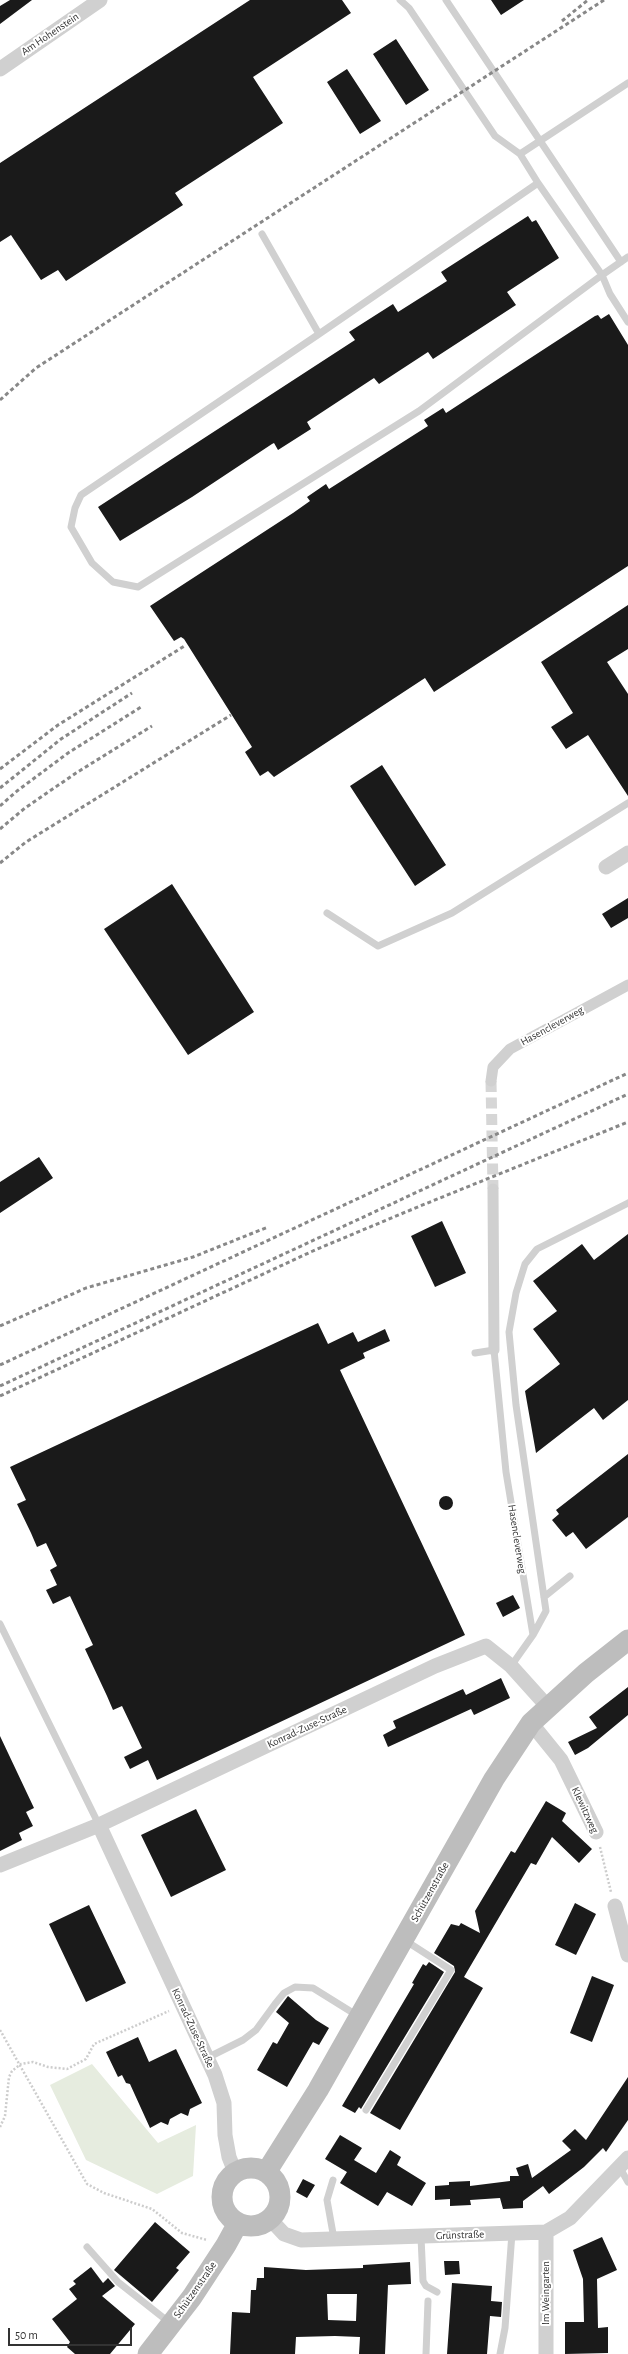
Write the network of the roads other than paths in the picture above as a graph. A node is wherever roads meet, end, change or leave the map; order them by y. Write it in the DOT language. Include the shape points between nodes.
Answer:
graph roads {
  1 [pos="100,0"];
  2 [pos="400,0"];
  3 [pos="446,0"];
  4 [pos="0,69"];
  5 [pos="628,83"];
  6 [pos="539,140"];
  7 [pos="520,154"];
  8 [pos="538,183"];
  9 [pos="262,234"];
  10 [pos="628,257"];
  11 [pos="621,262"];
  12 [pos="602,275"];
  13 [pos="628,322"];
  14 [pos="319,334"];
  15 [pos="628,804"];
  16 [pos="628,853"];
  17 [pos="606,867"];
  18 [pos="327,913"];
  19 [pos="628,985"];
  20 [pos="491,1081"];
  21 [pos="493,1189"];
  22 [pos="628,1203"];
  23 [pos="494,1350"];
  24 [pos="475,1353"];
  25 [pos="570,1576"];
  26 [pos="544,1597"];
  27 [pos="0,1624"];
  28 [pos="532,1635"];
  29 [pos="628,1640"];
  30 [pos="511,1666"];
  31 [pos="547,1706"];
  32 [pos="530,1723"];
  33 [pos="99,1825"];
  34 [pos="596,1832"];
  35 [pos="0,1865"];
  36 [pos="615,1906"];
  37 [pos="404,1939"];
  38 [pos="628,1955"];
  39 [pos="360,2017"];
  40 [pos="207,2058"];
  41 [pos="366,2110"];
  42 [pos="624,2163"];
  43 [pos="235,2172"];
  44 [pos="267,2172"];
  45 [pos="333,2180"];
  46 [pos="628,2182"];
  47 [pos="270,2220"];
  48 [pos="238,2223"];
  49 [pos="546,2232"];
  50 [pos="512,2233"];
  51 [pos="421,2237"];
  52 [pos="334,2239"];
  53 [pos="87,2247"];
  54 [pos="437,2292"];
  55 [pos="428,2301"];
  56 [pos="171,2324"];
  57 [pos="148,2354"];
  58 [pos="426,2354"];
  59 [pos="500,2354"];
  60 [pos="546,2354"];
  1 -- 4 [label="street, Am Hohenstein"];
  2 -- 7 [label="lane" via="409,8 495,136"];
  3 -- 6 [label="lane"];
  5 -- 6 [label="lane"];
  6 -- 7 [label="lane"];
  6 -- 11 [label="lane"];
  7 -- 8 [label="lane"];
  8 -- 12 [label="lane"];
  8 -- 14 [label="lane"];
  9 -- 14 [label="lane"];
  10 -- 11 [label="lane"];
  11 -- 12 [label="lane"];
  12 -- 13 [label="lane" via="610,294"];
  12 -- 14 [label="lane" via="419,411 138,587 113,582 92,563 72,527 75,508 81,495"];
  15 -- 18 [label="lane" via="452,913 378,946"];
  16 -- 17 [label="street"];
  19 -- 20 [label="street, Hasencleverweg" via="510,1049 493,1066"];
  21 -- 23 [label="street, Hasencleverweg"];
  22 -- 26 [label="lane" via="537,1249 525,1264 516,1293 510,1340 516,1405"];
  23 -- 24 [label="lane"];
  23 -- 28 [label="lane, Hasencleverweg" via="506,1472"];
  25 -- 26 [label="lane"];
  26 -- 28 [label="lane" via="546,1611"];
  27 -- 33 [label="lane, Konrad-Zuse-Straße"];
  28 -- 30 [label="lane"];
  29 -- 31 [label="main road, Schützenstraße"];
  30 -- 31 [label="street"];
  30 -- 33 [label="street, Konrad-Zuse-Straße" via="486,1646 435,1666"];
  31 -- 32 [label="main road, Schützenstraße"];
  32 -- 34 [label="street, Klewitzweg" via="561,1760"];
  32 -- 37 [label="main road, Schützenstraße" via="494,1779"];
  33 -- 35 [label="street, Konrad-Zuse-Straße"];
  33 -- 40 [label="street, Konrad-Zuse-Straße"];
  36 -- 38 [label="street"];
  37 -- 39 [label="main road, Schützenstraße"];
  37 -- 41 [label="lane" via="451,1970"];
  39 -- 40 [label="lane" via="313,1988 294,1988 284,1993 256,2030 243,2040"];
  39 -- 44 [label="main road, Schützenstraße"];
  40 -- 43 [label="street, Konrad-Zuse-Straße" via="224,2103 227,2142"];
  42 -- 46 [label="lane"];
  42 -- 49 [label="street, Grünstraße" via="570,2218"];
  43 -- 44 [label="main road" via="245,2168 256,2168"];
  43 -- 48 [label="main road" via="227,2179 222,2199 224,2209"];
  44 -- 47 [label="main road" via="274,2178 281,2195 276,2212"];
  45 -- 52 [label="lane" via="327,2200"];
  47 -- 48 [label="main road" via="255,2226"];
  47 -- 52 [label="street, Grünstraße" via="284,2234 301,2240"];
  48 -- 56 [label="main road, Schützenstraße" via="192,2297"];
  49 -- 50 [label="street, Grünstraße"];
  49 -- 60 [label="street, Im Weingarten"];
  50 -- 51 [label="street, Grünstraße"];
  50 -- 59 [label="lane" via="505,2328"];
  51 -- 52 [label="street, Grünstraße"];
  51 -- 54 [label="lane" via="423,2281 426,2286"];
  53 -- 56 [label="lane" via="118,2282"];
  55 -- 58 [label="lane"];
  56 -- 57 [label="main road, Schützenstraße"];
}
